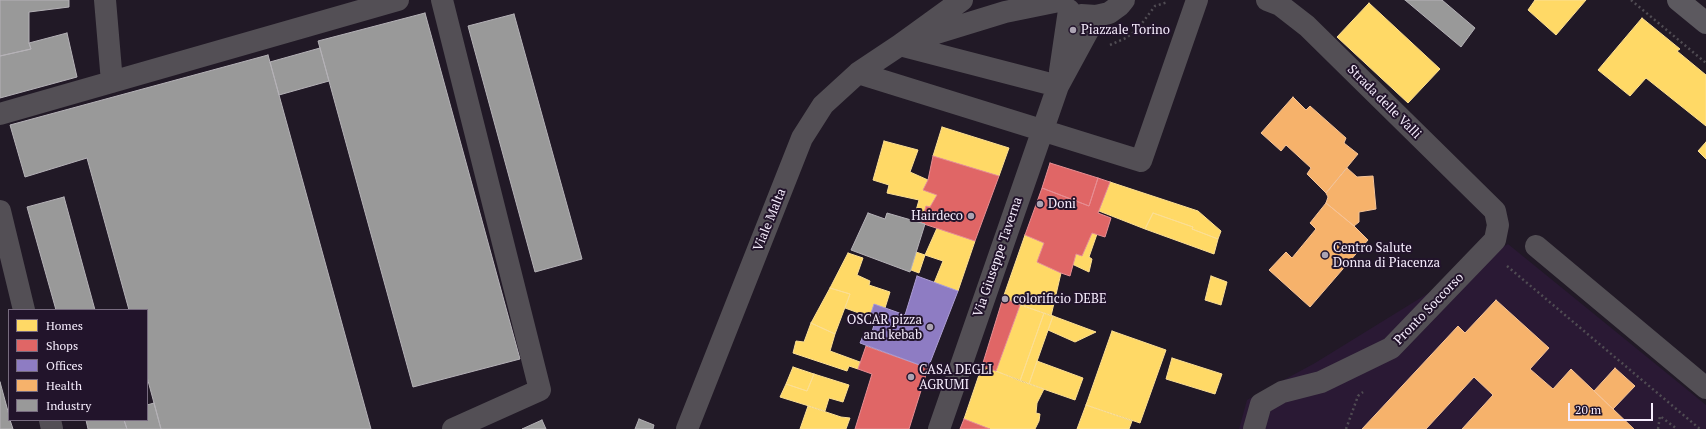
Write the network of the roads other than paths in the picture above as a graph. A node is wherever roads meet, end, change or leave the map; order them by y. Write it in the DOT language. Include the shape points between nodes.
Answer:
graph roads {
  1 [pos="105,0"];
  2 [pos="398,0"];
  3 [pos="442,0"];
  4 [pos="962,0"];
  5 [pos="1124,0"];
  6 [pos="1197,0"];
  7 [pos="1267,0"];
  8 [pos="1678,0"];
  9 [pos="1062,4"];
  10 [pos="1096,16"];
  11 [pos="1706,23"];
  12 [pos="900,45"];
  13 [pos="858,73"];
  14 [pos="112,82"];
  15 [pos="1058,86"];
  16 [pos="0,114"];
  17 [pos="1042,131"];
  18 [pos="0,211"];
  19 [pos="1495,211"];
  20 [pos="1536,246"];
  21 [pos="24,309"];
  22 [pos="1706,388"];
  23 [pos="454,429"];
  24 [pos="687,429"];
  25 [pos="939,429"];
  26 [pos="1254,429"];
  1 -- 14 [label="street"];
  2 -- 14 [label="street"];
  3 -- 23 [label="street" via="540,390"];
  4 -- 12 [label="street, Viale Malta"];
  5 -- 10 [label="street" via="1109,13"];
  6 -- 17 [label="street" via="1142,161"];
  7 -- 19 [label="street, Strada delle Valli" via="1280,5 1307,26"];
  8 -- 11 [label="main road"];
  9 -- 10 [label="street" via="1082,16"];
  9 -- 12 [label="street, Viale Malta" via="1005,12"];
  9 -- 15 [label="street, Via Giuseppe Taverna"];
  10 -- 15 [label="street, Via Giuseppe Taverna"];
  12 -- 13 [label="street, Viale Malta"];
  12 -- 15 [label="street"];
  13 -- 17 [label="street"];
  13 -- 24 [label="street, Viale Malta" via="823,105 802,138"];
  14 -- 16 [label="street"];
  15 -- 17 [label="street, Via Giuseppe Taverna"];
  17 -- 25 [label="street, Via Giuseppe Taverna"];
  18 -- 21 [label="street"];
  19 -- 26 [label="street, Pronto Soccorso" via="1498,224 1495,240 1391,348 1321,382 1282,392 1261,404"];
  20 -- 22 [label="street"];
}
